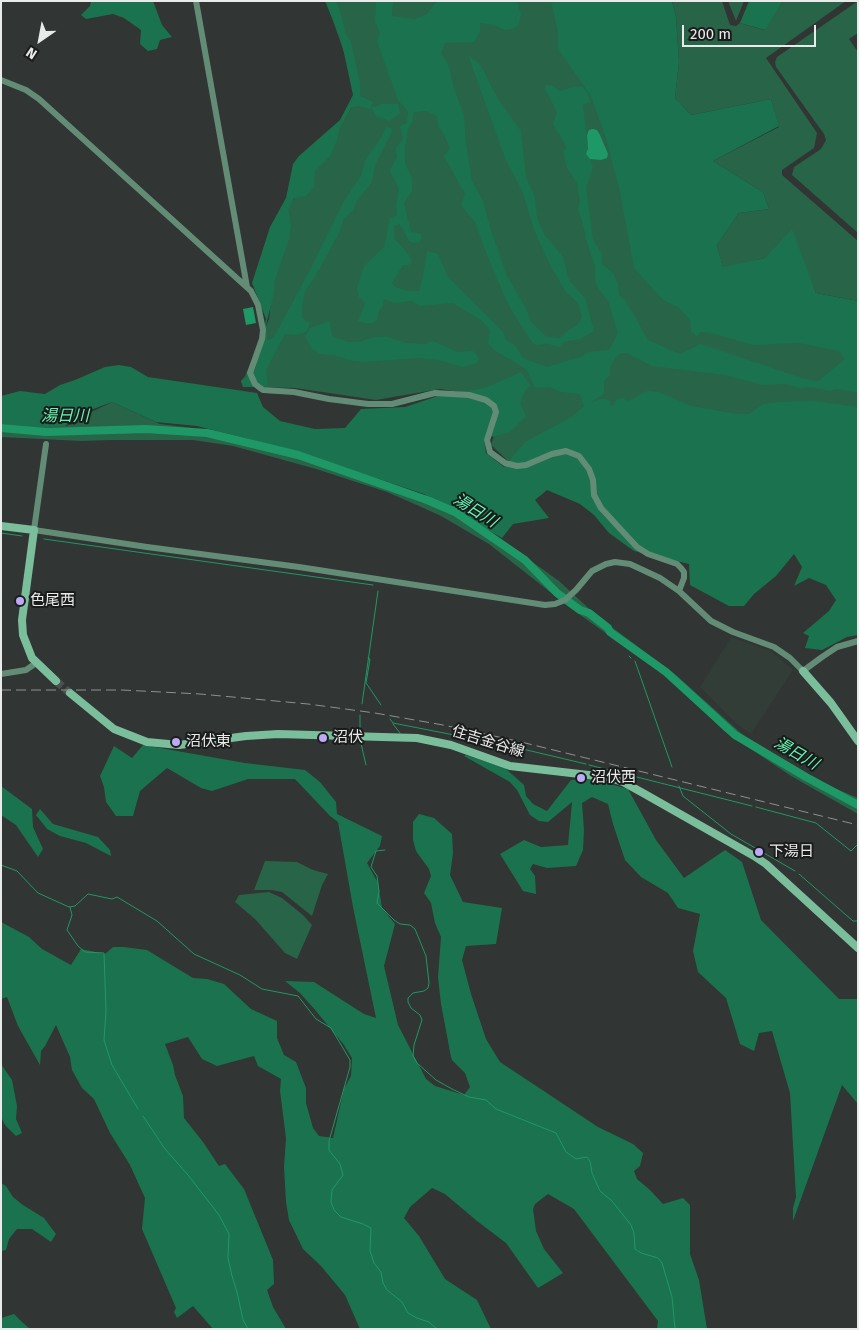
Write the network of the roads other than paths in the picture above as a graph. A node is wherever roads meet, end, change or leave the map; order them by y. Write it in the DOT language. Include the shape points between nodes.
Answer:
graph roads {
  1 [pos="196,1"];
  2 [pos="1,80"];
  3 [pos="247,287"];
  4 [pos="46,444"];
  5 [pos="1,526"];
  6 [pos="34,530"];
  7 [pos="679,591"];
  8 [pos="858,641"];
  9 [pos="36,663"];
  10 [pos="803,671"];
  11 [pos="1,674"];
  12 [pos="56,682"];
  13 [pos="70,693"];
  14 [pos="858,741"];
  15 [pos="858,948"];
  1 -- 3 [label="street"];
  2 -- 3 [label="street" via="39,100"];
  3 -- 7 [label="street" via="255,296 262,324 262,339 250,373 260,388 368,404 392,404 435,393 469,395 486,400 496,412 487,440 490,452 505,463 517,466 566,451 579,456 589,469 594,495 601,508 637,547 676,564 684,572"];
  4 -- 6 [label="street"];
  5 -- 6 [label="main road"];
  6 -- 7 [label="street" via="532,604 560,602 574,592 592,571 615,562 644,570"];
  6 -- 9 [label="main road" via="22,626 26,645"];
  7 -- 10 [label="street" via="711,621 774,647"];
  8 -- 10 [label="street" via="837,647"];
  9 -- 11 [label="street" via="26,670"];
  9 -- 12 [label="main road"];
  10 -- 14 [label="main road"];
  13 -- 15 [label="main road, 住吉金谷線" via="114,729 147,742 179,745 278,734 417,738 451,745 510,766 606,777 622,782 766,864"];
}
